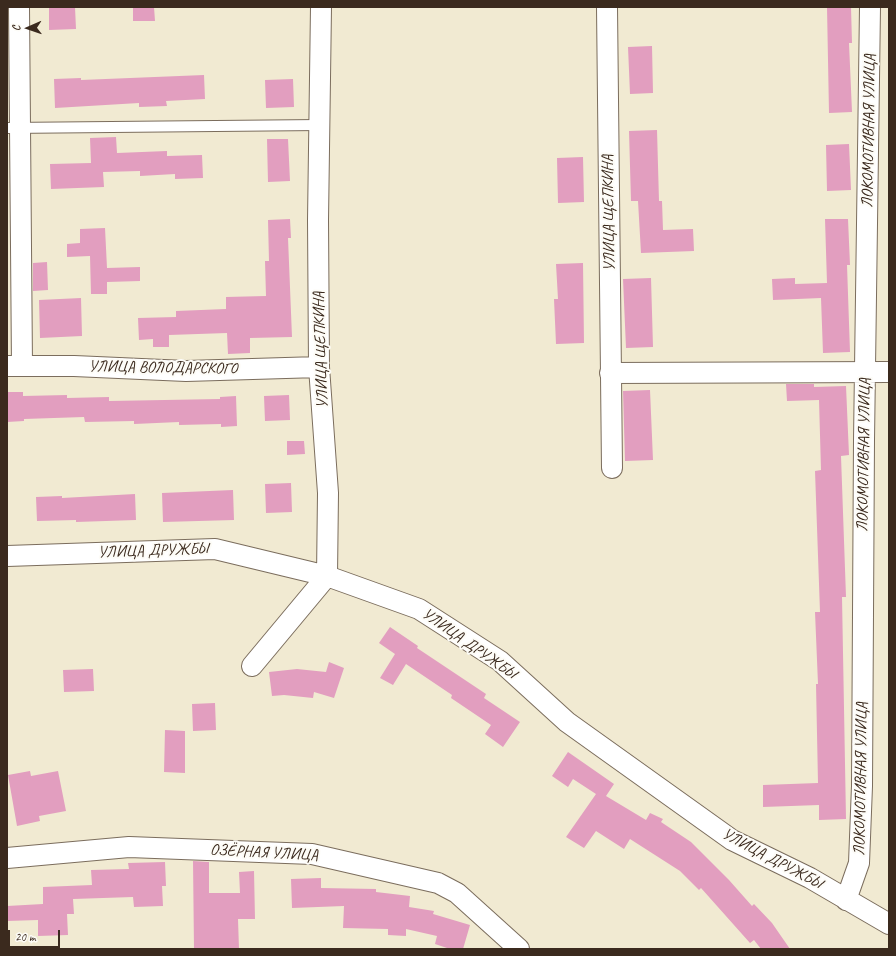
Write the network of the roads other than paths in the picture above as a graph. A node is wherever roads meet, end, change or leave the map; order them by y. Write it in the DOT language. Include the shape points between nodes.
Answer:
graph roads {
  1 [pos="19,7"];
  2 [pos="322,7"];
  3 [pos="607,7"];
  4 [pos="870,7"];
  5 [pos="320,125"];
  6 [pos="13,128"];
  7 [pos="14,366"];
  8 [pos="319,368"];
  9 [pos="865,372"];
  10 [pos="889,372"];
  11 [pos="610,373"];
  12 [pos="612,468"];
  13 [pos="7,556"];
  14 [pos="327,576"];
  15 [pos="252,666"];
  16 [pos="7,858"];
  17 [pos="846,900"];
  18 [pos="889,924"];
  19 [pos="519,949"];
  1 -- 6 [label="street"];
  2 -- 5 [label="street, УЛИЦА ЩЕПКИНА"];
  3 -- 11 [label="street, УЛИЦА ЩЕПКИНА"];
  4 -- 9 [label="street, ЛОКОМОТИВНАЯ УЛИЦА"];
  5 -- 6 [label="lane"];
  5 -- 8 [label="street, УЛИЦА ЩЕПКИНА"];
  6 -- 7 [label="street"];
  7 -- 8 [label="street, УЛИЦА ВОЛОДАРСКОГО" via="186,371"];
  8 -- 14 [label="street, УЛИЦА ЩЕПКИНА" via="328,493"];
  9 -- 10 [label="street"];
  9 -- 11 [label="street"];
  9 -- 17 [label="street, ЛОКОМОТИВНАЯ УЛИЦА" via="862,786 859,863"];
  11 -- 12 [label="street, УЛИЦА ЩЕПКИНА"];
  13 -- 14 [label="street, УЛИЦА ДРУЖБЫ" via="215,548"];
  14 -- 15 [label="street"];
  14 -- 17 [label="street, УЛИЦА ДРУЖБЫ" via="419,609 500,661 568,722 732,840 810,878"];
  16 -- 19 [label="street, ОЗЁРНАЯ УЛИЦА" via="129,847 312,854 438,883 457,893"];
  17 -- 18 [label="street, УЛИЦА ДРУЖБЫ"];
}
